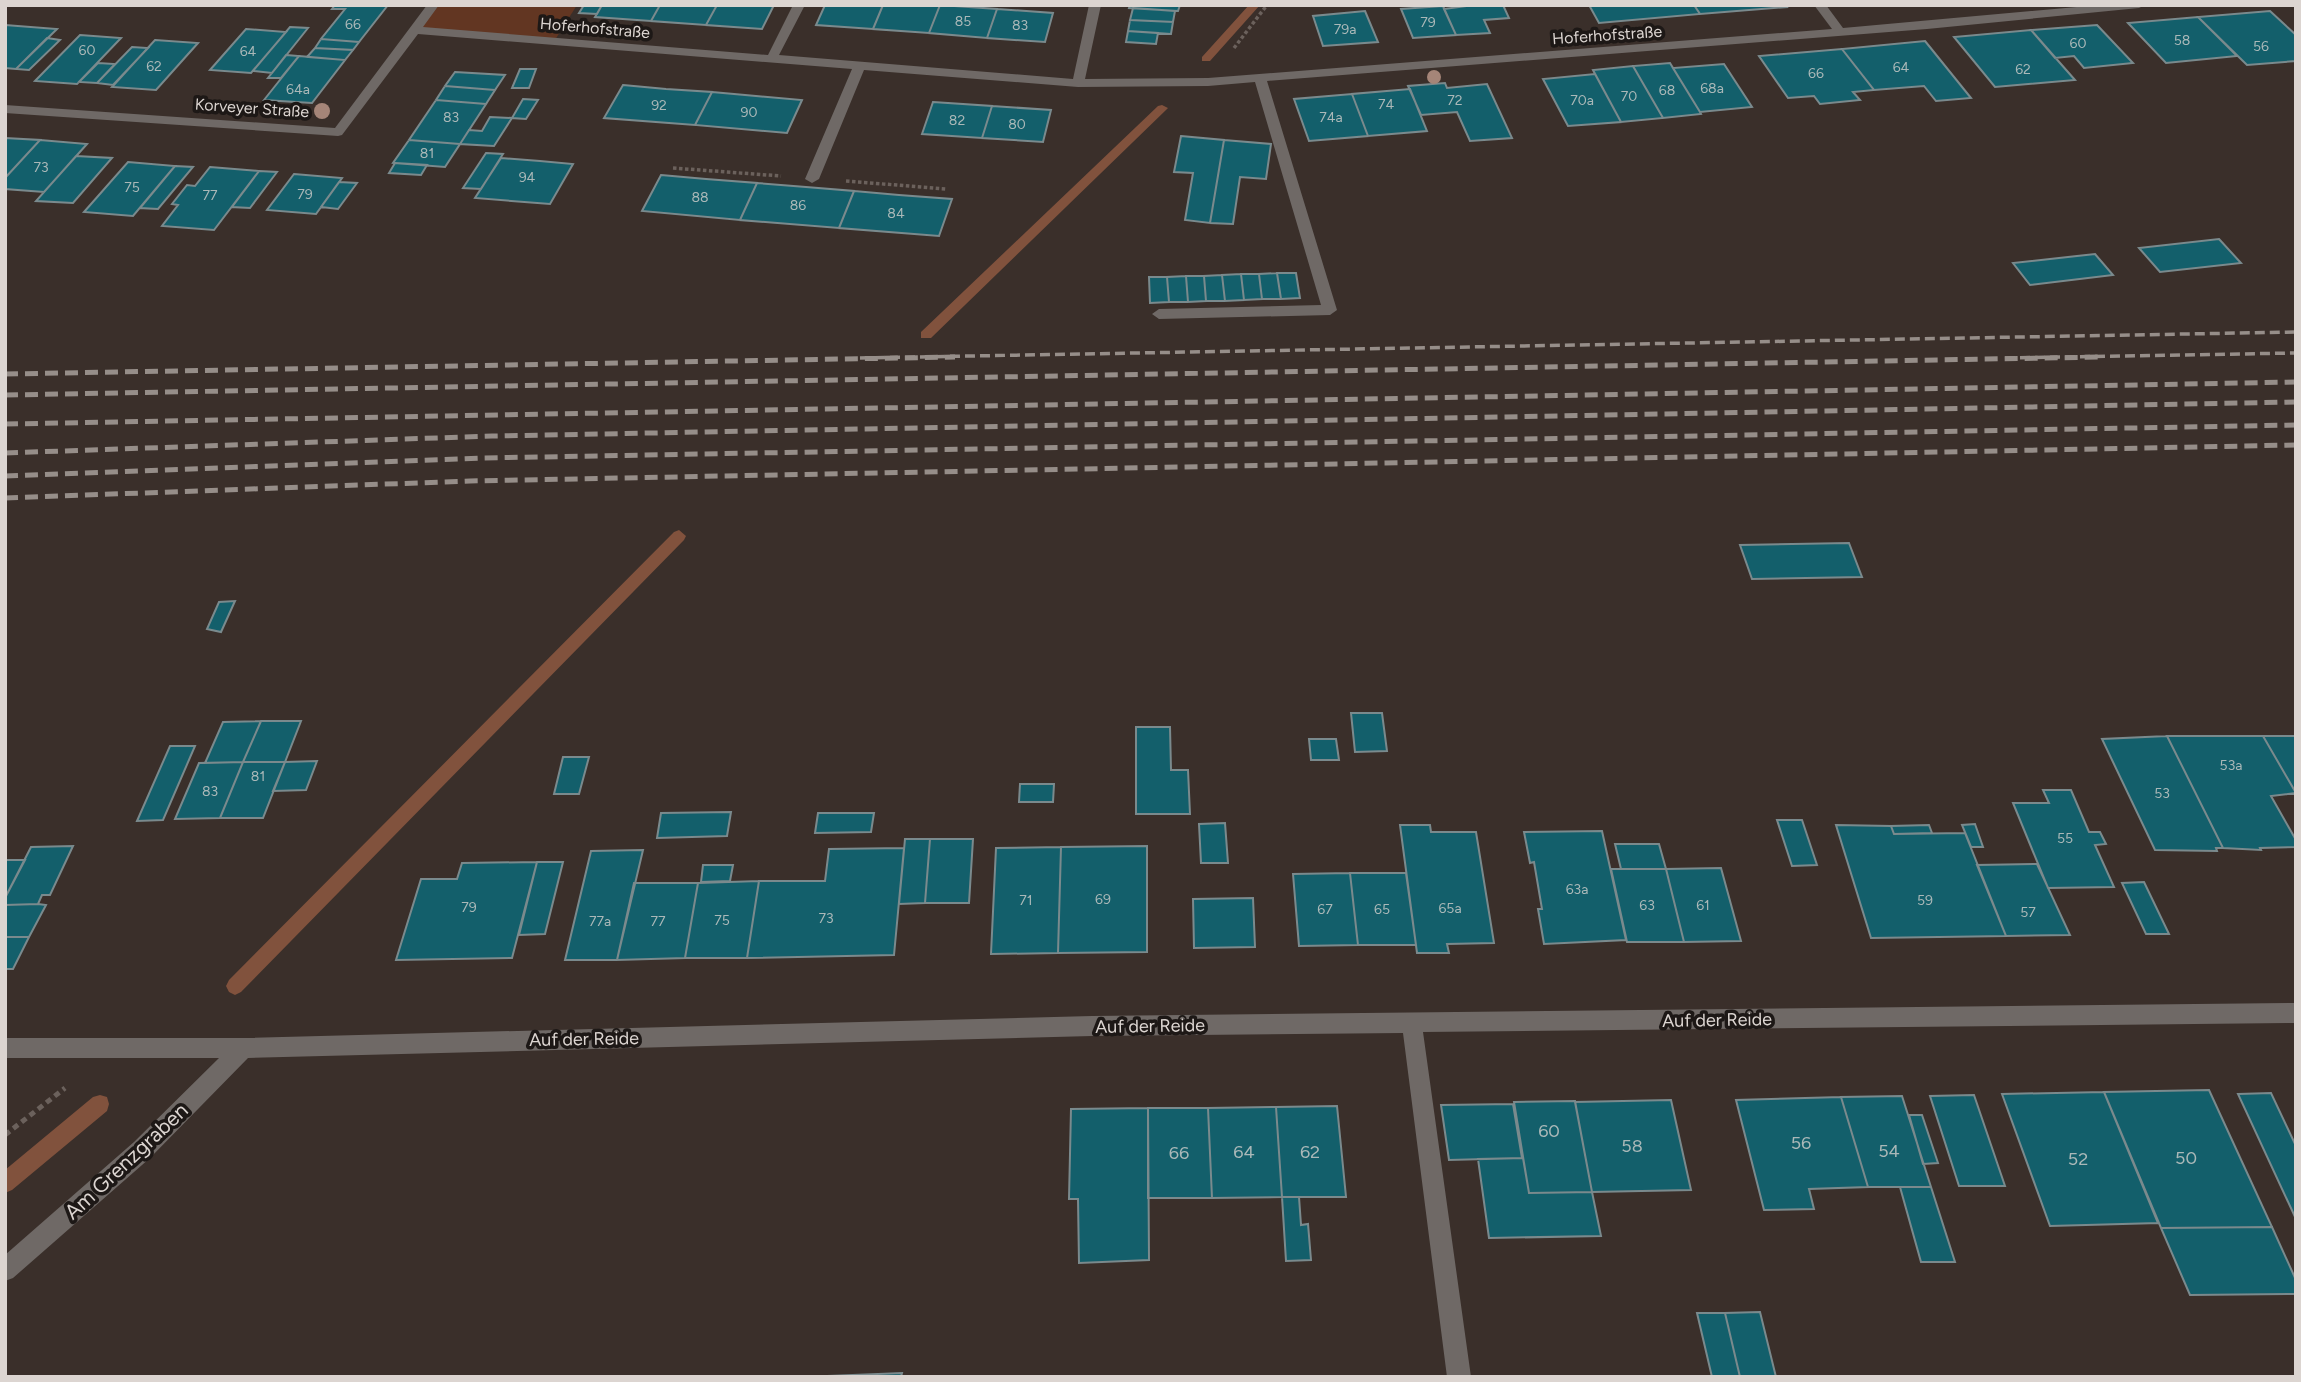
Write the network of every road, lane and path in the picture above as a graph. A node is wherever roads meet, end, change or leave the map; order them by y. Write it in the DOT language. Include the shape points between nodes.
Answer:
graph roads {
  1 [pos="433,5"];
  2 [pos="799,5"];
  3 [pos="1095,5"];
  4 [pos="1267,5"];
  5 [pos="1820,5"];
  6 [pos="2139,5"];
  7 [pos="415,30"];
  8 [pos="1840,32"];
  9 [pos="772,58"];
  10 [pos="860,65"];
  11 [pos="1260,78"];
  12 [pos="1208,82"];
  13 [pos="1078,83"];
  14 [pos="5,109"];
  15 [pos="812,179"];
  16 [pos="1159,314"];
  17 [pos="2296,1013"];
  18 [pos="1412,1023"];
  19 [pos="5,1048"];
  20 [pos="115,1048"];
  21 [pos="244,1048"];
  22 [pos="5,1135"];
  23 [pos="5,1270"];
  24 [pos="1459,1377"];
  1 -- 7 [label="street, Korveyer Straße"];
  2 -- 9 [label="street"];
  3 -- 13 [label="street"];
  4 -- 12 [label="path"];
  5 -- 8 [label="street"];
  6 -- 8 [label="street, Hoferhofstraße"];
  7 -- 9 [label="street, Hoferhofstraße"];
  7 -- 14 [label="street, Korveyer Straße" via="338,132"];
  8 -- 11 [label="street, Hoferhofstraße"];
  9 -- 10 [label="street, Hoferhofstraße"];
  10 -- 13 [label="street, Hoferhofstraße"];
  10 -- 15 [label="street"];
  11 -- 12 [label="street, Hoferhofstraße"];
  11 -- 16 [label="street" via="1330,310"];
  12 -- 13 [label="street, Hoferhofstraße"];
  17 -- 18 [label="street, Auf der Reide"];
  18 -- 21 [label="street, Auf der Reide"];
  18 -- 24 [label="street"];
  19 -- 20 [label="street, Auf der Reide"];
  20 -- 21 [label="street, Auf der Reide"];
  20 -- 22 [label="path"];
  21 -- 23 [label="street, Am Grenzgraben" via="142,1150"];
}
